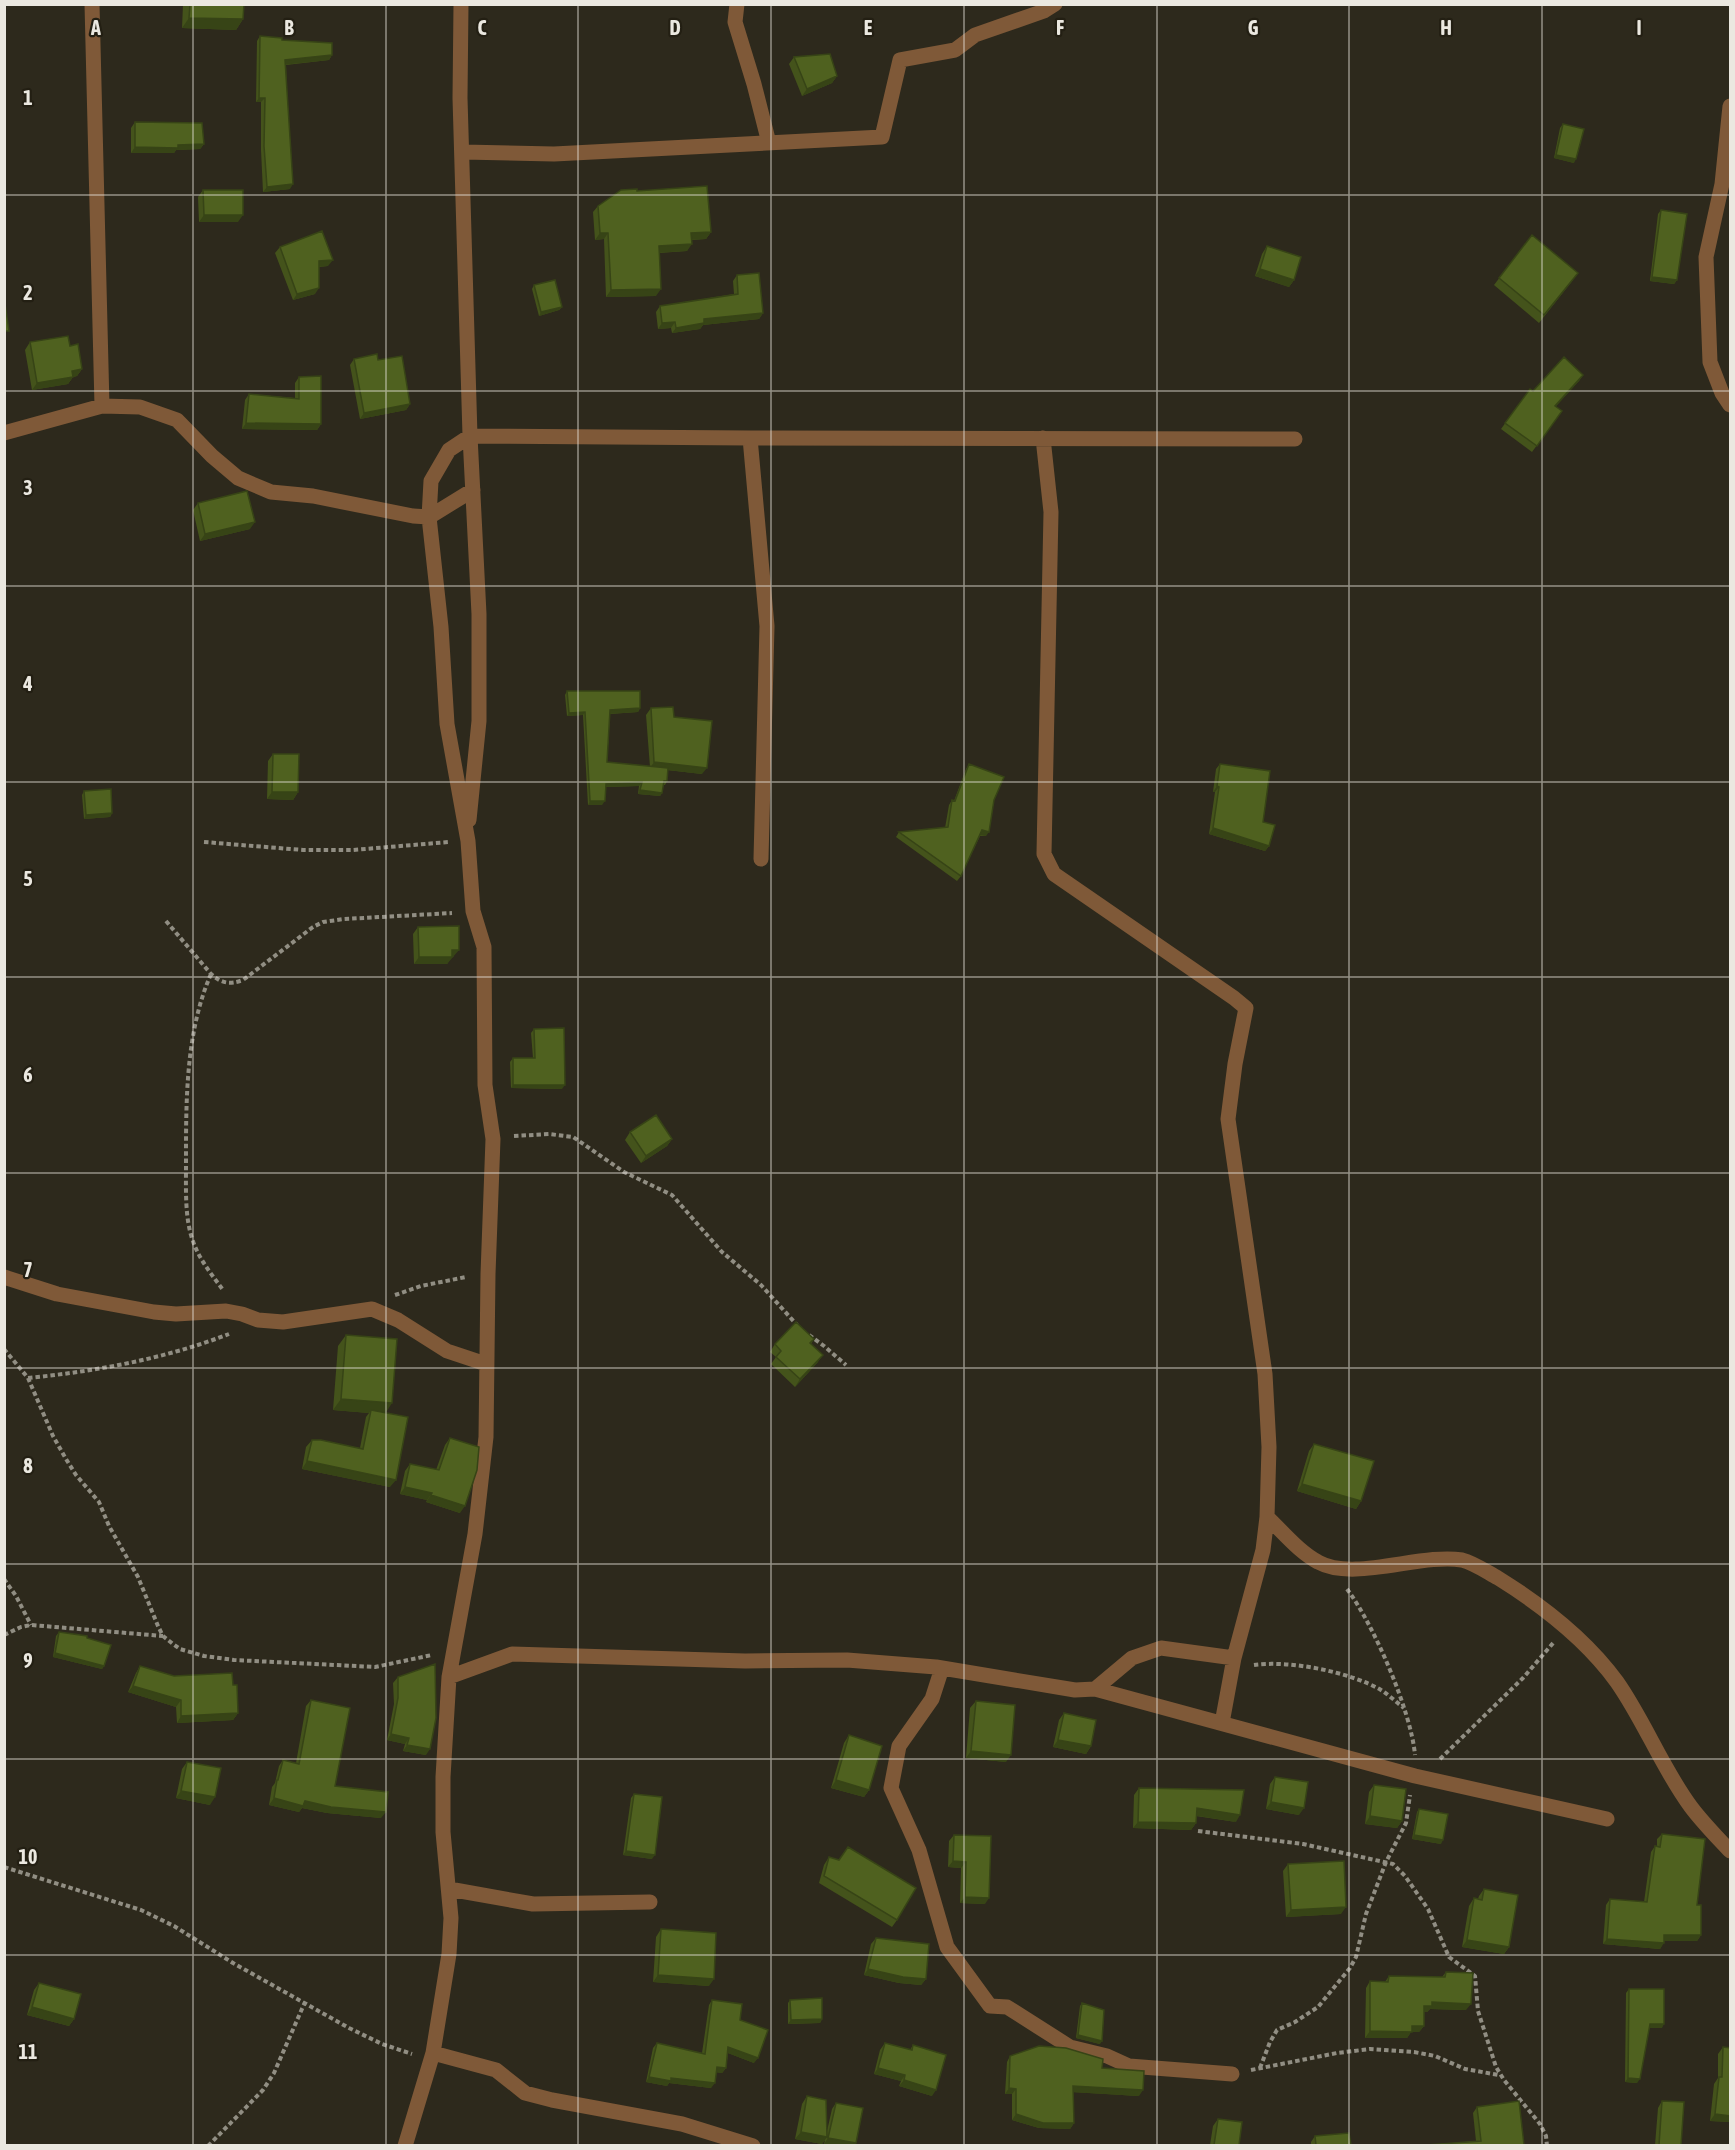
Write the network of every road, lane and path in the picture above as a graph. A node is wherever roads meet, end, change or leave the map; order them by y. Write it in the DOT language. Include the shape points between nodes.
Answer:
graph roads {
  1 [pos="92,4"];
  2 [pos="461,4"];
  3 [pos="737,4"];
  4 [pos="1055,4"];
  5 [pos="1731,106"];
  6 [pos="769,143"];
  7 [pos="463,152"];
  8 [pos="1731,405"];
  9 [pos="102,406"];
  10 [pos="4,434"];
  11 [pos="470,436"];
  12 [pos="750,438"];
  13 [pos="1043,438"];
  14 [pos="1295,439"];
  15 [pos="473,490"];
  16 [pos="429,517"];
  17 [pos="468,841"];
  18 [pos="204,842"];
  19 [pos="761,859"];
  20 [pos="473,911"];
  21 [pos="166,921"];
  22 [pos="211,974"];
  23 [pos="493,1139"];
  24 [pos="488,1274"];
  25 [pos="4,1277"];
  26 [pos="372,1309"];
  27 [pos="242,1314"];
  28 [pos="258,1320"];
  29 [pos="798,1327"];
  30 [pos="804,1332"];
  31 [pos="4,1349"];
  32 [pos="486,1364"];
  33 [pos="846,1365"];
  34 [pos="28,1378"];
  35 [pos="1267,1517"];
  36 [pos="1329,1567"];
  37 [pos="4,1579"];
  38 [pos="32,1625"];
  39 [pos="1566,1627"];
  40 [pos="4,1635"];
  41 [pos="164,1636"];
  42 [pos="454,1651"];
  43 [pos="1233,1664"];
  44 [pos="942,1668"];
  45 [pos="449,1677"];
  46 [pos="1095,1689"];
  47 [pos="1404,1708"];
  48 [pos="1222,1723"];
  49 [pos="1415,1776"];
  50 [pos="1607,1819"];
  51 [pos="1198,1832"];
  52 [pos="1731,1851"];
  53 [pos="1386,1862"];
  54 [pos="4,1867"];
  55 [pos="449,1889"];
  56 [pos="650,1902"];
  57 [pos="305,2002"];
  58 [pos="434,2053"];
  59 [pos="1260,2068"];
  60 [pos="1232,2074"];
  61 [pos="1500,2075"];
  62 [pos="208,2145"];
  63 [pos="405,2145"];
  64 [pos="753,2145"];
  65 [pos="1547,2145"];
  1 -- 9 [label="street"];
  2 -- 7 [label="street"];
  3 -- 6 [label="street" via="735,22"];
  4 -- 6 [label="street" via="975,35 955,51 900,60 882,137"];
  5 -- 8 [label="street" via="1722,184 1707,257 1710,362"];
  6 -- 7 [label="street" via="554,154"];
  7 -- 11 [label="street"];
  9 -- 10 [label="street"];
  9 -- 16 [label="street" via="140,407 177,420 238,478 271,492"];
  11 -- 12 [label="street"];
  11 -- 15 [label="street"];
  11 -- 16 [label="street" via="449,450 431,481"];
  12 -- 13 [label="street"];
  12 -- 19 [label="street" via="767,626"];
  13 -- 14 [label="street"];
  13 -- 35 [label="street" via="1051,512 1044,855 1054,874 1246,1008 1228,1119 1265,1374"];
  15 -- 16 [label="street"];
  15 -- 17 [label="street" via="479,721"];
  16 -- 17 [label="street" via="447,724"];
  17 -- 18 [label="path" via="353,850"];
  17 -- 20 [label="street"];
  20 -- 22 [label="path" via="323,922 243,980 225,983"];
  20 -- 23 [label="street" via="484,947 485,1085"];
  21 -- 22 [label="path"];
  22 -- 27 [label="path" via="191,1048 186,1122 188,1209 191,1235 200,1257"];
  23 -- 24 [label="street"];
  23 -- 29 [label="path" via="524,1134 573,1137 624,1172 672,1195 722,1252 761,1285"];
  24 -- 26 [label="path" via="415,1287"];
  24 -- 32 [label="street"];
  25 -- 27 [label="street" via="57,1294 154,1312"];
  26 -- 28 [label="street" via="298,1321"];
  26 -- 32 [label="street" via="398,1320 447,1351"];
  27 -- 28 [label="street"];
  28 -- 34 [label="path" via="228,1335 157,1357"];
  30 -- 33 [label="path"];
  31 -- 34 [label="path"];
  32 -- 42 [label="street" via="481,1489"];
  34 -- 41 [label="path" via="66,1459 99,1502"];
  35 -- 36 [label="street" via="1306,1554"];
  35 -- 43 [label="street" via="1263,1550"];
  36 -- 39 [label="street" via="1468,1562 1542,1607"];
  36 -- 47 [label="path" via="1361,1611"];
  37 -- 38 [label="path"];
  38 -- 40 [label="path"];
  38 -- 41 [label="path"];
  39 -- 49 [label="path" via="1446,1755"];
  39 -- 52 [label="street" via="1616,1681 1691,1807"];
  41 -- 42 [label="path" via="180,1649 204,1656 278,1662 375,1667"];
  42 -- 45 [label="street"];
  43 -- 46 [label="street" via="1161,1648 1132,1658"];
  43 -- 47 [label="path" via="1293,1663 1323,1670 1381,1690"];
  43 -- 48 [label="street"];
  44 -- 45 [label="street" via="847,1660 512,1654"];
  44 -- 46 [label="street" via="1075,1690"];
  44 -- 60 [label="street" via="932,1699 899,1746 891,1788 919,1850 947,1947 990,2006 1007,2007 1070,2047 1129,2066"];
  45 -- 55 [label="street" via="443,1832"];
  46 -- 48 [label="street"];
  47 -- 49 [label="path" via="1413,1738"];
  48 -- 49 [label="street"];
  49 -- 50 [label="street"];
  49 -- 53 [label="path" via="1406,1823"];
  51 -- 53 [label="path" via="1303,1844"];
  53 -- 59 [label="path" via="1350,1968 1318,2007 1277,2030"];
  53 -- 61 [label="path" via="1405,1876 1428,1909 1449,1957 1475,1976 1478,2011"];
  54 -- 57 [label="path" via="141,1910"];
  55 -- 56 [label="street" via="533,1904"];
  55 -- 58 [label="street" via="449,1954"];
  57 -- 58 [label="path" via="382,2044 410,2054"];
  57 -- 62 [label="path" via="263,2090"];
  58 -- 63 [label="street"];
  58 -- 64 [label="street" via="496,2070 525,2092 552,2100 681,2124"];
  59 -- 60 [label="path"];
  59 -- 61 [label="path" via="1370,2049 1435,2056 1465,2069"];
  61 -- 65 [label="path" via="1540,2124"];
}
